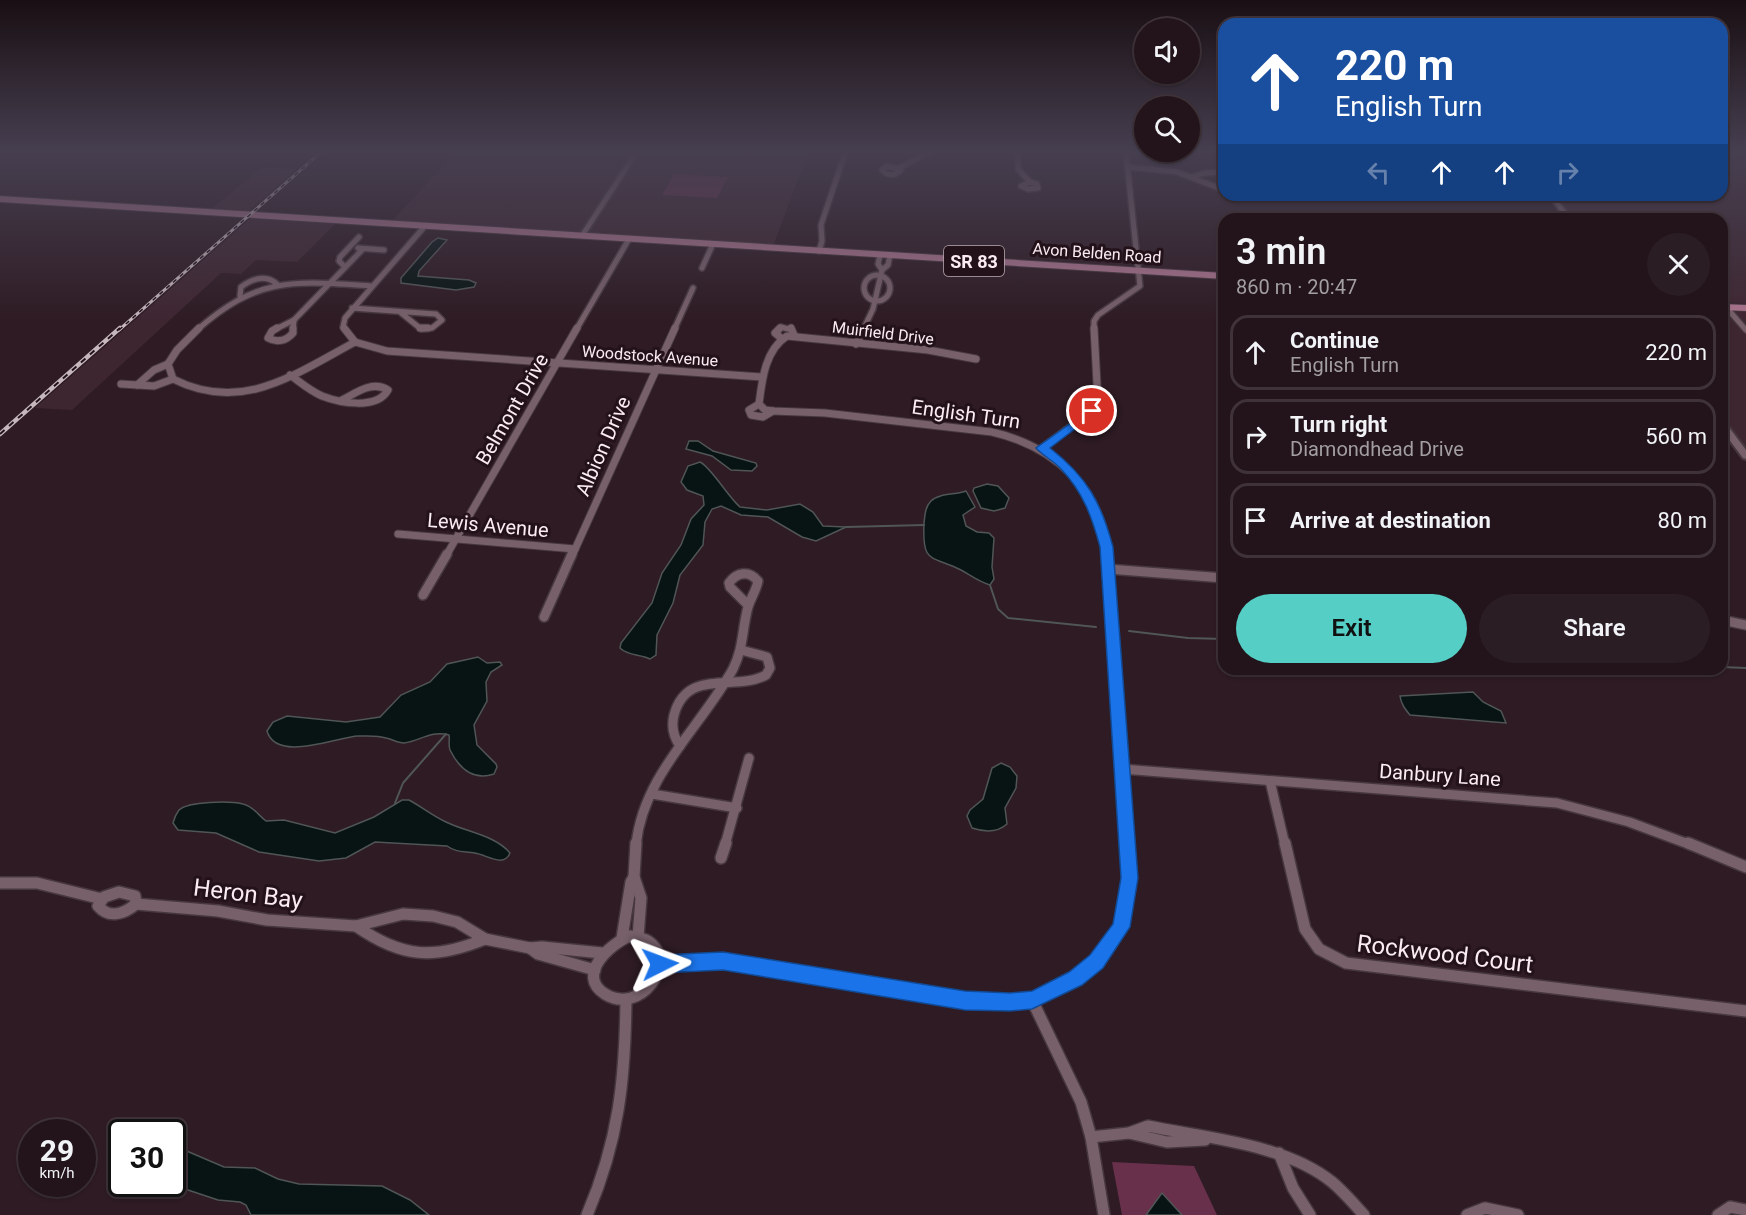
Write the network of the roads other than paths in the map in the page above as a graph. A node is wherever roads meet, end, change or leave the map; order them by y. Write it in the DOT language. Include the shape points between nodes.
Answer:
graph roads {
  1 [pos="178,210"];
  2 [pos="599,210"];
  3 [pos="826,210"];
  4 [pos="1133,210"];
  5 [pos="424,226"];
  6 [pos="582,236"];
  7 [pos="359,237"];
  8 [pos="629,239"];
  9 [pos="714,244"];
  10 [pos="349,248"];
  11 [pos="363,249"];
  12 [pos="384,250"];
  13 [pos="819,251"];
  14 [pos="885,255"];
  15 [pos="345,267"];
  16 [pos="702,268"];
  17 [pos="1140,271"];
  18 [pos="881,272"];
  19 [pos="1218,276"];
  20 [pos="330,283"];
  21 [pos="278,285"];
  22 [pos="371,286"];
  23 [pos="693,288"];
  24 [pos="240,296"];
  25 [pos="875,302"];
  26 [pos="1728,307"];
  27 [pos="352,308"];
  28 [pos="1746,308"];
  29 [pos="1728,311"];
  30 [pos="400,312"];
  31 [pos="294,320"];
  32 [pos="1746,330"];
  33 [pos="355,342"];
  34 [pos="856,344"];
  35 [pos="976,359"];
  36 [pos="557,363"];
  37 [pos="168,364"];
  38 [pos="656,369"];
  39 [pos="291,375"];
  40 [pos="762,377"];
  41 [pos="173,379"];
  42 [pos="121,384"];
  43 [pos="137,385"];
  44 [pos="342,400"];
  45 [pos="759,405"];
  46 [pos="773,411"];
  47 [pos="1728,432"];
  48 [pos="1042,448"];
  49 [pos="1746,456"];
  50 [pos="398,534"];
  51 [pos="455,540"];
  52 [pos="575,549"];
  53 [pos="1108,569"];
  54 [pos="1218,578"];
  55 [pos="423,595"];
  56 [pos="748,605"];
  57 [pos="544,617"];
  58 [pos="1728,621"];
  59 [pos="1746,625"];
  60 [pos="741,650"];
  61 [pos="724,682"];
  62 [pos="680,746"];
  63 [pos="748,758"];
  64 [pos="1122,769"];
  65 [pos="1270,781"];
  66 [pos="652,794"];
  67 [pos="737,808"];
  68 [pos="721,858"];
  69 [pos="1746,867"];
  70 [pos="634,877"];
  71 [pos="0,883"];
  72 [pos="102,898"];
  73 [pos="628,902"];
  74 [pos="640,902"];
  75 [pos="136,904"];
  76 [pos="356,926"];
  77 [pos="638,937"];
  78 [pos="622,938"];
  79 [pos="485,939"];
  80 [pos="602,952"];
  81 [pos="565,955"];
  82 [pos="660,964"];
  83 [pos="595,970"];
  84 [pos="626,1000"];
  85 [pos="1032,1000"];
  86 [pos="1746,1011"];
  87 [pos="1091,1137"];
  88 [pos="1279,1153"];
  89 [pos="1746,1210"];
  90 [pos="586,1215"];
  91 [pos="1104,1215"];
  92 [pos="1310,1215"];
  93 [pos="1364,1215"];
  94 [pos="1467,1215"];
  95 [pos="1518,1215"];
  96 [pos="1718,1215"];
  1 -- 5 [label="main road, Avon Belden Road / SR 83"];
  2 -- 6 [label="street"];
  3 -- 13 [label="street"];
  4 -- 17 [label="street"];
  5 -- 6 [label="main road, Avon Belden Road / SR 83"];
  5 -- 22 [label="street"];
  6 -- 8 [label="main road, Avon Belden Road / SR 83"];
  7 -- 10 [label="street"];
  8 -- 9 [label="main road, Avon Belden Road / SR 83"];
  8 -- 36 [label="street, Belmont Drive"];
  9 -- 13 [label="main road, Avon Belden Road / SR 83"];
  9 -- 16 [label="street"];
  10 -- 11 [label="street"];
  10 -- 15 [label="street" via="339,261"];
  11 -- 12 [label="street"];
  11 -- 15 [label="street"];
  13 -- 14 [label="main road, Avon Belden Road / SR 83"];
  14 -- 17 [label="main road, Avon Belden Road / SR 83"];
  14 -- 18 [label="street" via="878,264"];
  14 -- 18 [label="street" via="888,265"];
  15 -- 20 [label="street"];
  17 -- 19 [label="main road, Avon Belden Road / SR 83"];
  17 -- 48 [label="street" via="1140,286 1134,294 1098,313 1094,321 1098,403"];
  18 -- 25 [label="street"];
  18 -- 25 [label="street" via="891,282 891,289"];
  18 -- 25 [label="street" via="866,280 863,287 866,298"];
  20 -- 21 [label="street"];
  20 -- 22 [label="street"];
  20 -- 31 [label="street"];
  21 -- 24 [label="street"];
  21 -- 24 [label="street" via="275,280 253,280 241,287"];
  22 -- 27 [label="street"];
  23 -- 38 [label="street, Albion Drive"];
  24 -- 37 [label="street" via="214,312 173,353"];
  25 -- 34 [label="street"];
  26 -- 28 [label="main road"];
  27 -- 30 [label="street"];
  27 -- 33 [label="street" via="343,327"];
  29 -- 32 [label="street"];
  30 -- 30 [label="street" via="421,329 432,328 442,320 436,314"];
  33 -- 36 [label="street, Woodstock Avenue" via="387,351"];
  33 -- 39 [label="street"];
  34 -- 35 [label="street, Muirfield Drive"];
  34 -- 40 [label="street, Muirfield Drive" via="787,337"];
  36 -- 38 [label="street, Woodstock Avenue"];
  36 -- 51 [label="street, Belmont Drive"];
  37 -- 41 [label="street"];
  37 -- 43 [label="street"];
  38 -- 40 [label="street, Woodstock Avenue"];
  38 -- 52 [label="street, Albion Drive"];
  39 -- 41 [label="street" via="268,387 243,393 190,388"];
  39 -- 44 [label="street" via="319,394"];
  40 -- 45 [label="street"];
  41 -- 43 [label="street" via="154,386"];
  42 -- 43 [label="street"];
  44 -- 44 [label="street" via="373,402 383,398 388,390 374,386"];
  45 -- 46 [label="street, English Turn"];
  45 -- 46 [label="street" via="749,410 751,415 763,417"];
  46 -- 48 [label="street, English Turn" via="830,412 992,432"];
  47 -- 49 [label="street"];
  48 -- 53 [label="street, English Turn" via="1065,465 1088,495 1104,535"];
  50 -- 51 [label="street, Lewis Avenue"];
  51 -- 52 [label="street, Lewis Avenue"];
  51 -- 55 [label="street, Belmont Drive"];
  52 -- 57 [label="street, Albion Drive"];
  53 -- 54 [label="street"];
  53 -- 64 [label="street, English Turn"];
  56 -- 60 [label="street"];
  58 -- 59 [label="street"];
  60 -- 61 [label="street"];
  60 -- 61 [label="street" via="767,657 769,670 764,678"];
  61 -- 62 [label="street"];
  61 -- 62 [label="street" via="696,687 680,703 672,728"];
  62 -- 66 [label="street"];
  63 -- 67 [label="street"];
  64 -- 65 [label="street, Danbury Lane"];
  64 -- 85 [label="street, English Turn" via="1130,878 1121,927 1097,962 1075,979"];
  65 -- 69 [label="street, Danbury Lane" via="1557,803 1640,825"];
  65 -- 86 [label="street, Rockwood Court" via="1305,929 1327,956 1354,966"];
  66 -- 67 [label="street"];
  66 -- 70 [label="street" via="638,832"];
  67 -- 68 [label="street"];
  70 -- 73 [label="street"];
  70 -- 74 [label="street" via="639,883"];
  71 -- 72 [label="street, Heron Bay" via="37,883"];
  72 -- 75 [label="street, Heron Bay" via="127,892 135,896"];
  72 -- 75 [label="street, Heron Bay" via="99,908 109,914 124,913"];
  73 -- 74 [label="street"];
  73 -- 78 [label="street"];
  74 -- 77 [label="street"];
  75 -- 76 [label="street, Heron Bay"];
  76 -- 79 [label="street, Heron Bay" via="403,914 433,916 458,922"];
  76 -- 79 [label="street, Heron Bay" via="399,951 419,954 462,950"];
  77 -- 78 [label="street"];
  77 -- 82 [label="street" via="654,946"];
  78 -- 80 [label="street"];
  79 -- 81 [label="street, Heron Bay" via="530,948 538,954"];
  80 -- 81 [label="street, Heron Bay"];
  80 -- 83 [label="street"];
  81 -- 83 [label="street, Heron Bay"];
  82 -- 84 [label="street" via="653,983"];
  82 -- 85 [label="street" via="723,961 965,1000"];
  83 -- 84 [label="street" via="600,989 607,996"];
  84 -- 90 [label="street" via="623,1097 616,1136"];
  85 -- 87 [label="street" via="1081,1102"];
  87 -- 88 [label="street" via="1129,1133 1156,1142 1209,1140"];
  87 -- 91 [label="street"];
  88 -- 92 [label="street" via="1293,1188"];
  88 -- 93 [label="street" via="1332,1182"];
  89 -- 96 [label="street" via="1728,1207"];
  94 -- 95 [label="street" via="1484,1207"];
}
